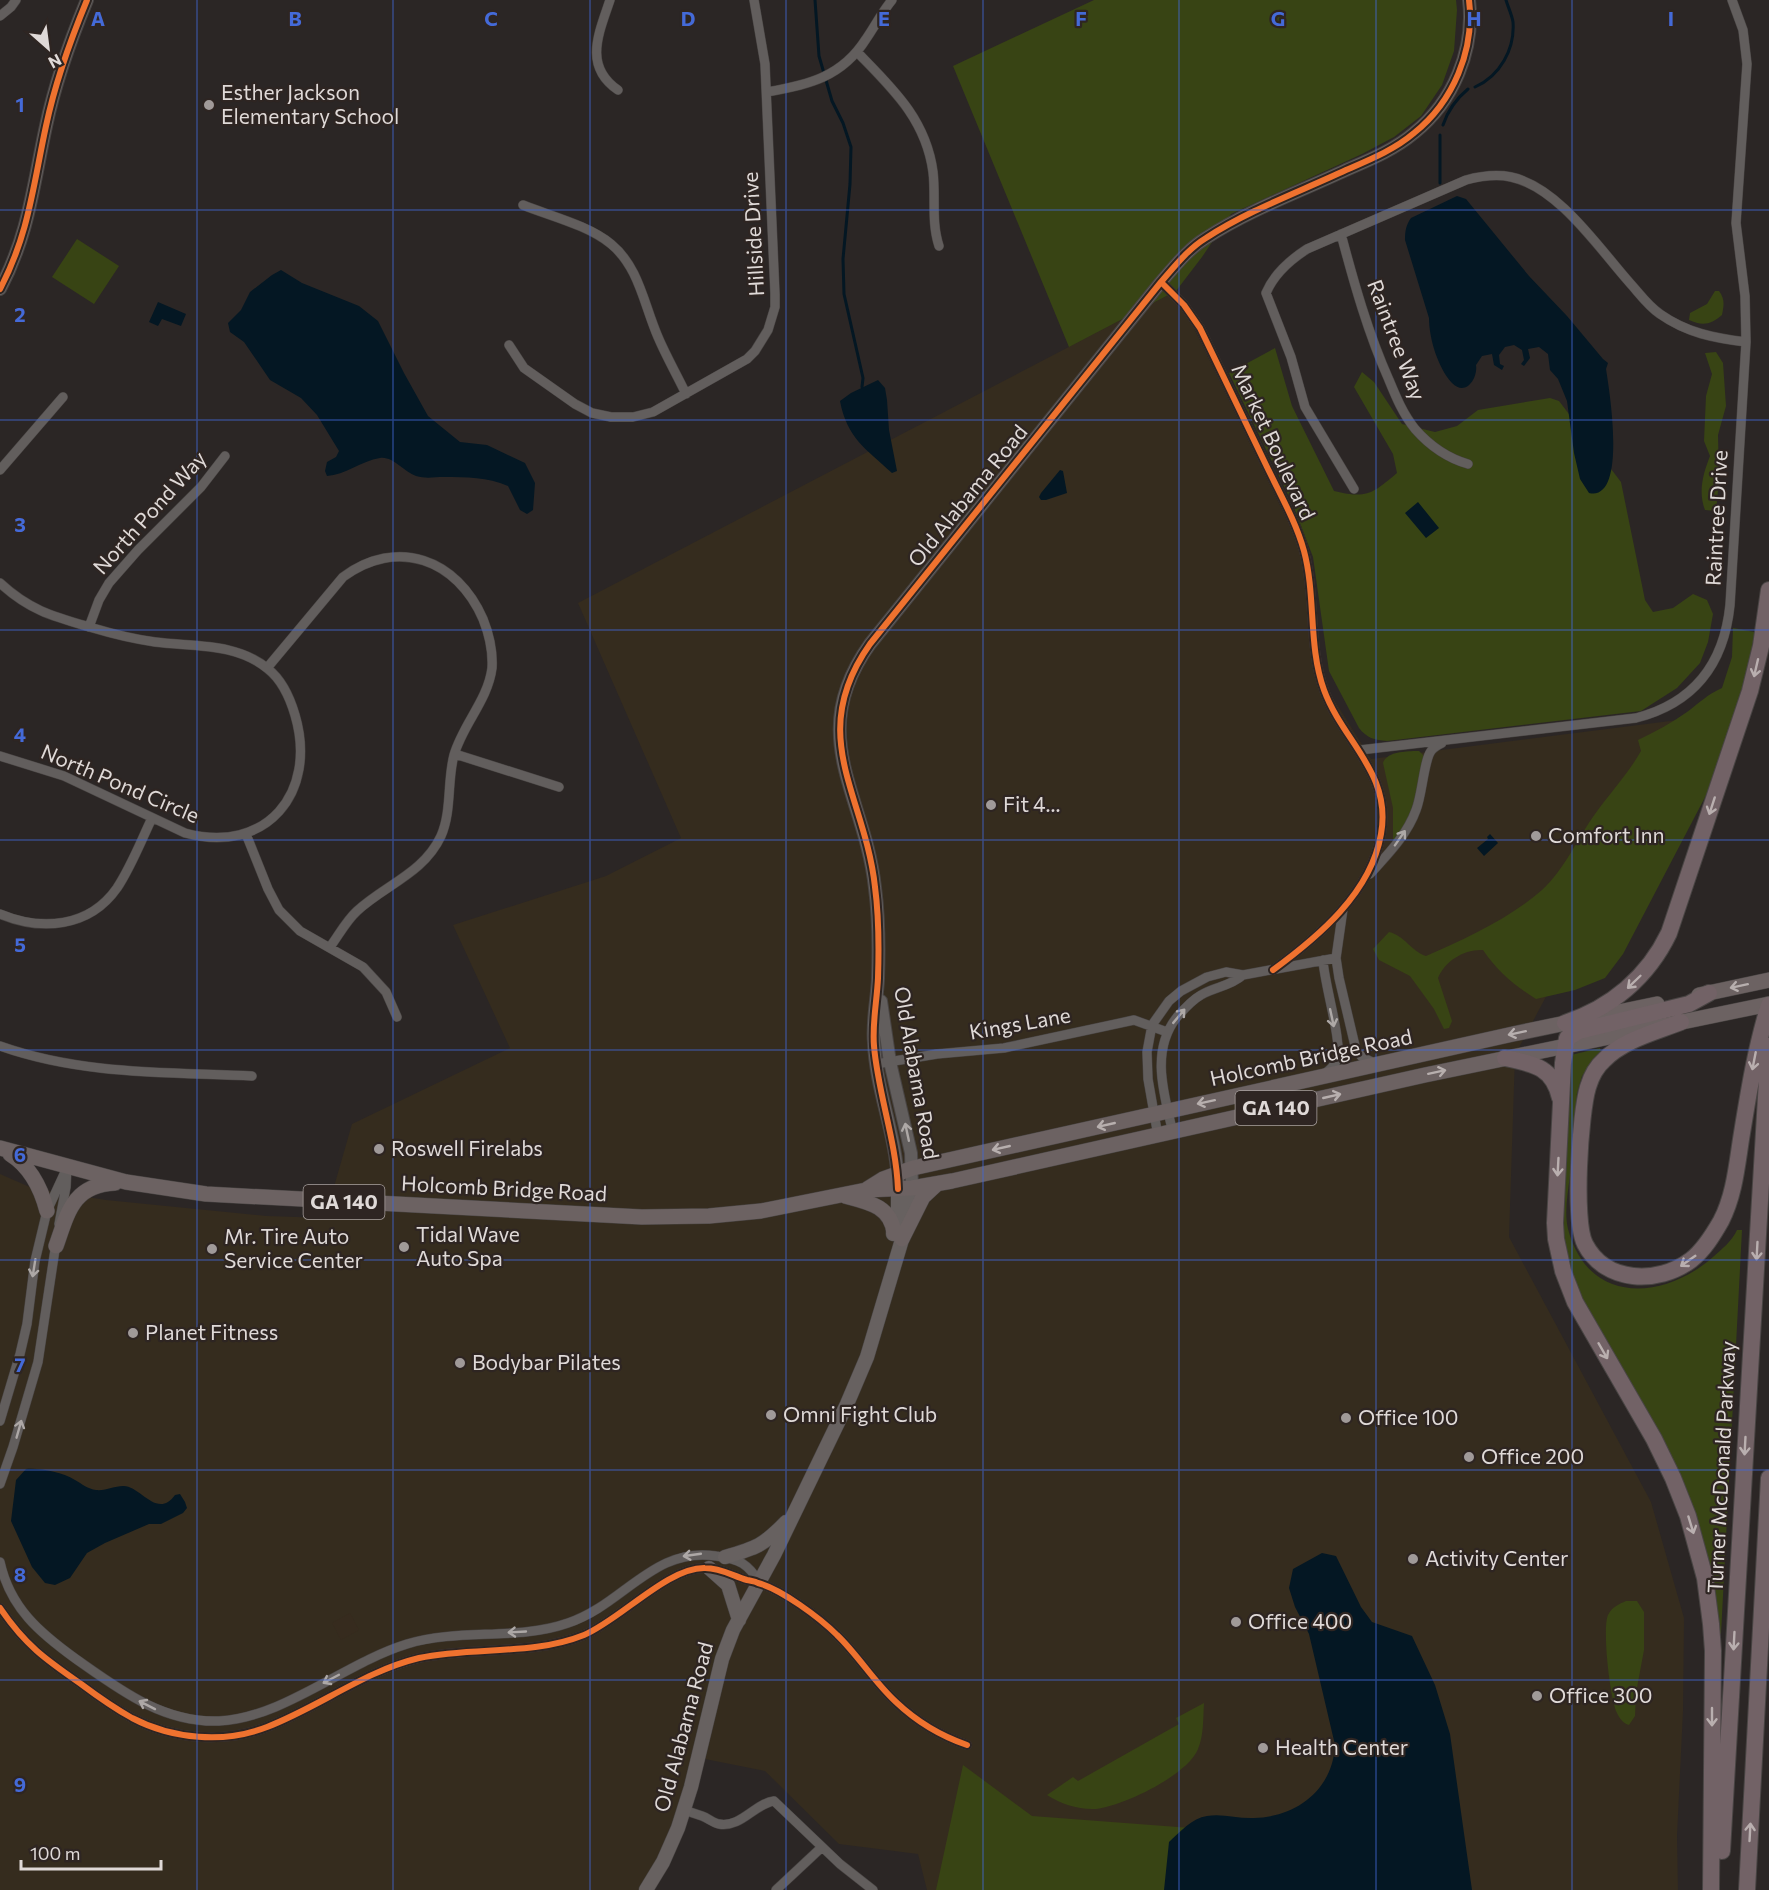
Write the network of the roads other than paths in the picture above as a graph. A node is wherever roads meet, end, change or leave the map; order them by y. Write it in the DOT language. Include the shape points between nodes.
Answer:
graph roads {
  1 [pos="16,0"];
  2 [pos="87,0"];
  3 [pos="610,0"];
  4 [pos="754,0"];
  5 [pos="892,0"];
  6 [pos="1468,0"];
  7 [pos="1731,0"];
  8 [pos="0,16"];
  9 [pos="857,52"];
  10 [pos="618,90"];
  11 [pos="767,92"];
  12 [pos="523,205"];
  13 [pos="1341,234"];
  14 [pos="939,246"];
  15 [pos="1161,282"];
  16 [pos="0,289"];
  17 [pos="1746,342"];
  18 [pos="509,345"];
  19 [pos="686,394"];
  20 [pos="63,397"];
  21 [pos="225,456"];
  22 [pos="1468,464"];
  23 [pos="0,470"];
  24 [pos="1354,489"];
  25 [pos="0,583"];
  26 [pos="1769,590"];
  27 [pos="89,627"];
  28 [pos="267,668"];
  29 [pos="1445,741"];
  30 [pos="1360,750"];
  31 [pos="455,754"];
  32 [pos="0,756"];
  33 [pos="559,787"];
  34 [pos="152,818"];
  35 [pos="246,834"];
  36 [pos="1362,882"];
  37 [pos="1344,908"];
  38 [pos="0,914"];
  39 [pos="330,948"];
  40 [pos="1336,958"];
  41 [pos="1323,960"];
  42 [pos="1273,970"];
  43 [pos="1243,975"];
  44 [pos="878,979"];
  45 [pos="1769,980"];
  46 [pos="1709,993"];
  47 [pos="1769,1004"];
  48 [pos="398,1017"];
  49 [pos="1681,1022"];
  50 [pos="1565,1023"];
  51 [pos="1152,1025"];
  52 [pos="1167,1032"];
  53 [pos="0,1046"];
  54 [pos="1565,1046"];
  55 [pos="1769,1046"];
  56 [pos="1505,1058"];
  57 [pos="890,1062"];
  58 [pos="876,1064"];
  59 [pos="1378,1064"];
  60 [pos="252,1076"];
  61 [pos="1320,1077"];
  62 [pos="1562,1108"];
  63 [pos="1161,1113"];
  64 [pos="1165,1134"];
  65 [pos="0,1148"];
  66 [pos="67,1167"];
  67 [pos="913,1168"];
  68 [pos="898,1173"];
  69 [pos="126,1182"];
  70 [pos="937,1184"];
  71 [pos="905,1188"];
  72 [pos="866,1190"];
  73 [pos="842,1195"];
  74 [pos="47,1211"];
  75 [pos="898,1236"];
  76 [pos="56,1246"];
  77 [pos="0,1421"];
  78 [pos="1769,1478"];
  79 [pos="0,1484"];
  80 [pos="794,1515"];
  81 [pos="1769,1548"];
  82 [pos="725,1557"];
  83 [pos="0,1562"];
  84 [pos="709,1568"];
  85 [pos="1765,1569"];
  86 [pos="760,1583"];
  87 [pos="0,1608"];
  88 [pos="739,1620"];
  89 [pos="967,1745"];
  90 [pos="684,1810"];
  91 [pos="822,1846"];
  92 [pos="646,1890"];
  93 [pos="776,1890"];
  94 [pos="873,1890"];
  95 [pos="1711,1890"];
  96 [pos="1719,1890"];
  97 [pos="1747,1890"];
  1 -- 8 [label="street"];
  2 -- 16 [label="street" via="56,82 24,232"];
  3 -- 10 [label="street" via="600,28 597,61 608,83"];
  4 -- 11 [label="street, Hillside Drive"];
  5 -- 9 [label="street"];
  6 -- 15 [label="street, Old Alabama Road" via="1470,21 1465,56 1450,91 1428,121 1384,153 1212,234 1190,250"];
  7 -- 17 [label="street, Raintree Drive" via="1746,48 1736,224"];
  9 -- 11 [label="street" via="822,79"];
  9 -- 14 [label="street" via="900,96 922,132 932,170 934,228"];
  11 -- 19 [label="street, Hillside Drive" via="776,294 772,318 763,340 747,359"];
  12 -- 19 [label="street" via="594,233 623,256 636,276 658,337"];
  13 -- 17 [label="street" via="1466,180 1510,177 1537,188 1566,211 1658,313 1696,334"];
  13 -- 22 [label="street, Raintree Way" via="1380,361 1399,404 1424,438 1444,455"];
  13 -- 24 [label="street" via="1293,258 1266,293 1289,350 1305,407"];
  15 -- 30 [label="street, Market Boulevard" via="1200,328 1295,524 1305,557 1321,679 1334,713"];
  15 -- 44 [label="street, Old Alabama Road" via="870,644 851,676 841,711 840,746 874,875"];
  17 -- 29 [label="street, Raintree Drive" via="1729,615 1721,649 1708,672 1674,702 1636,718"];
  18 -- 19 [label="street, Hillside Drive" via="524,368 592,413 633,417 653,412"];
  20 -- 23 [label="street"];
  21 -- 27 [label="street, North Pond Way" via="201,487 109,584"];
  25 -- 27 [label="street, North Pond Circle" via="14,597 47,615"];
  26 -- 50 [label="highway, one-way" via="1750,691 1666,941 1624,992 1600,1008"];
  27 -- 28 [label="street, North Pond Circle" via="153,642 230,649"];
  28 -- 31 [label="street" via="334,586 353,569 393,556 414,557 434,564 454,576 470,594 492,650 488,686"];
  28 -- 35 [label="street, North Pond Circle" via="283,686 294,709 301,764 295,787 284,806 267,823"];
  29 -- 30 [label="street, Raintree Drive"];
  36 -- 29 [label="street, one-way" via="1410,824 1421,797 1427,758"];
  30 -- 36 [label="street, Market Boulevard" via="1375,776 1383,819 1380,843"];
  31 -- 33 [label="street"];
  31 -- 39 [label="street" via="446,821 435,847 416,868 356,911"];
  32 -- 34 [label="street, North Pond Circle" via="64,776"];
  34 -- 35 [label="street, North Pond Circle" via="202,838"];
  34 -- 38 [label="street" via="119,885 93,911 60,924 43,925"];
  35 -- 39 [label="street" via="279,910 300,931"];
  36 -- 37 [label="street, Market Boulevard"];
  37 -- 40 [label="street, Market Boulevard"];
  37 -- 42 [label="street, Market Boulevard" via="1304,947"];
  39 -- 48 [label="street" via="363,967 386,993"];
  40 -- 41 [label="street, Market Boulevard"];
  40 -- 59 [label="street" via="1353,1043 1360,1055"];
  41 -- 42 [label="street, Market Boulevard"];
  41 -- 61 [label="street, one-way" via="1338,1053 1332,1068"];
  42 -- 43 [label="street, Market Boulevard"];
  43 -- 51 [label="street, Market Boulevard" via="1226,972 1193,983 1169,1001"];
  52 -- 43 [label="street, Market Boulevard, one-way" via="1181,1012 1201,995"];
  44 -- 57 [label="street, Old Alabama Road"];
  44 -- 58 [label="street, Old Alabama Road" via="873,1027"];
  45 -- 46 [label="main road, Holcomb Bridge Road / GA 140, one-way"];
  46 -- 50 [label="main road, Holcomb Bridge Road / GA 140"];
  46 -- 54 [label="highway" via="1689,1004 1573,1033"];
  47 -- 49 [label="main road, Holcomb Bridge Road / GA 140"];
  47 -- 49 [label="highway, one-way" via="1753,1064 1732,1188 1720,1223 1700,1252 1683,1266 1655,1276 1626,1275 1612,1271 1595,1258 1580,1229 1579,1182 1587,1090 1596,1070 1613,1052"];
  49 -- 54 [label="main road, Holcomb Bridge Road / GA 140"];
  50 -- 59 [label="main road, Holcomb Bridge Road / GA 140, one-way"];
  51 -- 52 [label="street, Kings Lane"];
  51 -- 57 [label="street, Kings Lane" via="1134,1020 988,1051"];
  51 -- 63 [label="street, Market Boulevard" via="1147,1067"];
  52 -- 63 [label="street, Market Boulevard" via="1161,1066"];
  53 -- 60 [label="street" via="92,1069"];
  54 -- 56 [label="main road, Holcomb Bridge Road / GA 140"];
  54 -- 62 [label="highway"];
  55 -- 96 [label="highway, Turner McDonald Parkway, one-way"];
  56 -- 62 [label="highway" via="1545,1071 1556,1084"];
  64 -- 56 [label="main road, Holcomb Bridge Road / GA 140, one-way"];
  57 -- 58 [label="street, Kings Lane"];
  67 -- 57 [label="street, Old Alabama Road, one-way"];
  58 -- 68 [label="street, Old Alabama Road"];
  59 -- 61 [label="main road, Holcomb Bridge Road / GA 140"];
  61 -- 63 [label="main road, Holcomb Bridge Road / GA 140, one-way"];
  62 -- 95 [label="highway, one-way" via="1555,1223 1567,1286 1664,1459 1688,1516 1705,1578 1713,1651"];
  63 -- 64 [label="street, Market Boulevard"];
  63 -- 64 [label="street, Market Boulevard"];
  63 -- 67 [label="main road, Holcomb Bridge Road / GA 140, one-way"];
  64 -- 70 [label="main road, Holcomb Bridge Road / GA 140"];
  65 -- 66 [label="main road, Holcomb Bridge Road / GA 140"];
  65 -- 74 [label="main road" via="18,1159 32,1175"];
  66 -- 69 [label="main road, Holcomb Bridge Road / GA 140"];
  66 -- 74 [label="street"];
  66 -- 76 [label="street"];
  67 -- 68 [label="main road, Holcomb Bridge Road / GA 140"];
  67 -- 71 [label="street, Old Alabama Road"];
  68 -- 71 [label="street, Old Alabama Road"];
  68 -- 72 [label="main road, Holcomb Bridge Road / GA 140"];
  69 -- 73 [label="main road, Holcomb Bridge Road / GA 140" via="255,1198 642,1217 752,1212"];
  69 -- 76 [label="main road" via="100,1184 72,1203"];
  70 -- 71 [label="main road, Holcomb Bridge Road / GA 140"];
  70 -- 75 [label="main road" via="923,1197"];
  71 -- 72 [label="main road, Holcomb Bridge Road / GA 140"];
  71 -- 75 [label="main road, Old Alabama Road" via="898,1207"];
  72 -- 73 [label="main road, Holcomb Bridge Road / GA 140"];
  73 -- 75 [label="main road" via="883,1209"];
  74 -- 77 [label="street, one-way" via="35,1261 27,1324"];
  75 -- 80 [label="main road, Old Alabama Road" via="887,1260 881,1314 861,1373"];
  79 -- 76 [label="street, one-way" via="38,1362"];
  78 -- 85 [label="highway"];
  80 -- 82 [label="main road" via="771,1538"];
  80 -- 86 [label="main road, Old Alabama Road"];
  81 -- 85 [label="highway"];
  82 -- 83 [label="street, one-way" via="702,1553 672,1559 586,1617 556,1628 429,1638 367,1659 254,1715 219,1721 184,1719 158,1711 56,1645 24,1614"];
  82 -- 86 [label="street" via="749,1566"];
  84 -- 86 [label="street"];
  84 -- 87 [label="street" via="669,1580 606,1624 573,1640 418,1659 383,1671 265,1728 234,1736 183,1735 132,1718 38,1654"];
  84 -- 88 [label="main road" via="728,1585"];
  97 -- 85 [label="highway, one-way"];
  86 -- 88 [label="main road, Old Alabama Road"];
  86 -- 89 [label="street" via="798,1604 836,1633 896,1702 938,1733"];
  88 -- 90 [label="main road, Old Alabama Road" via="722,1659"];
  90 -- 91 [label="street" via="716,1824 727,1824 774,1801"];
  90 -- 92 [label="main road, Old Alabama Road" via="663,1862"];
  91 -- 93 [label="street"];
  91 -- 94 [label="street"];
}
